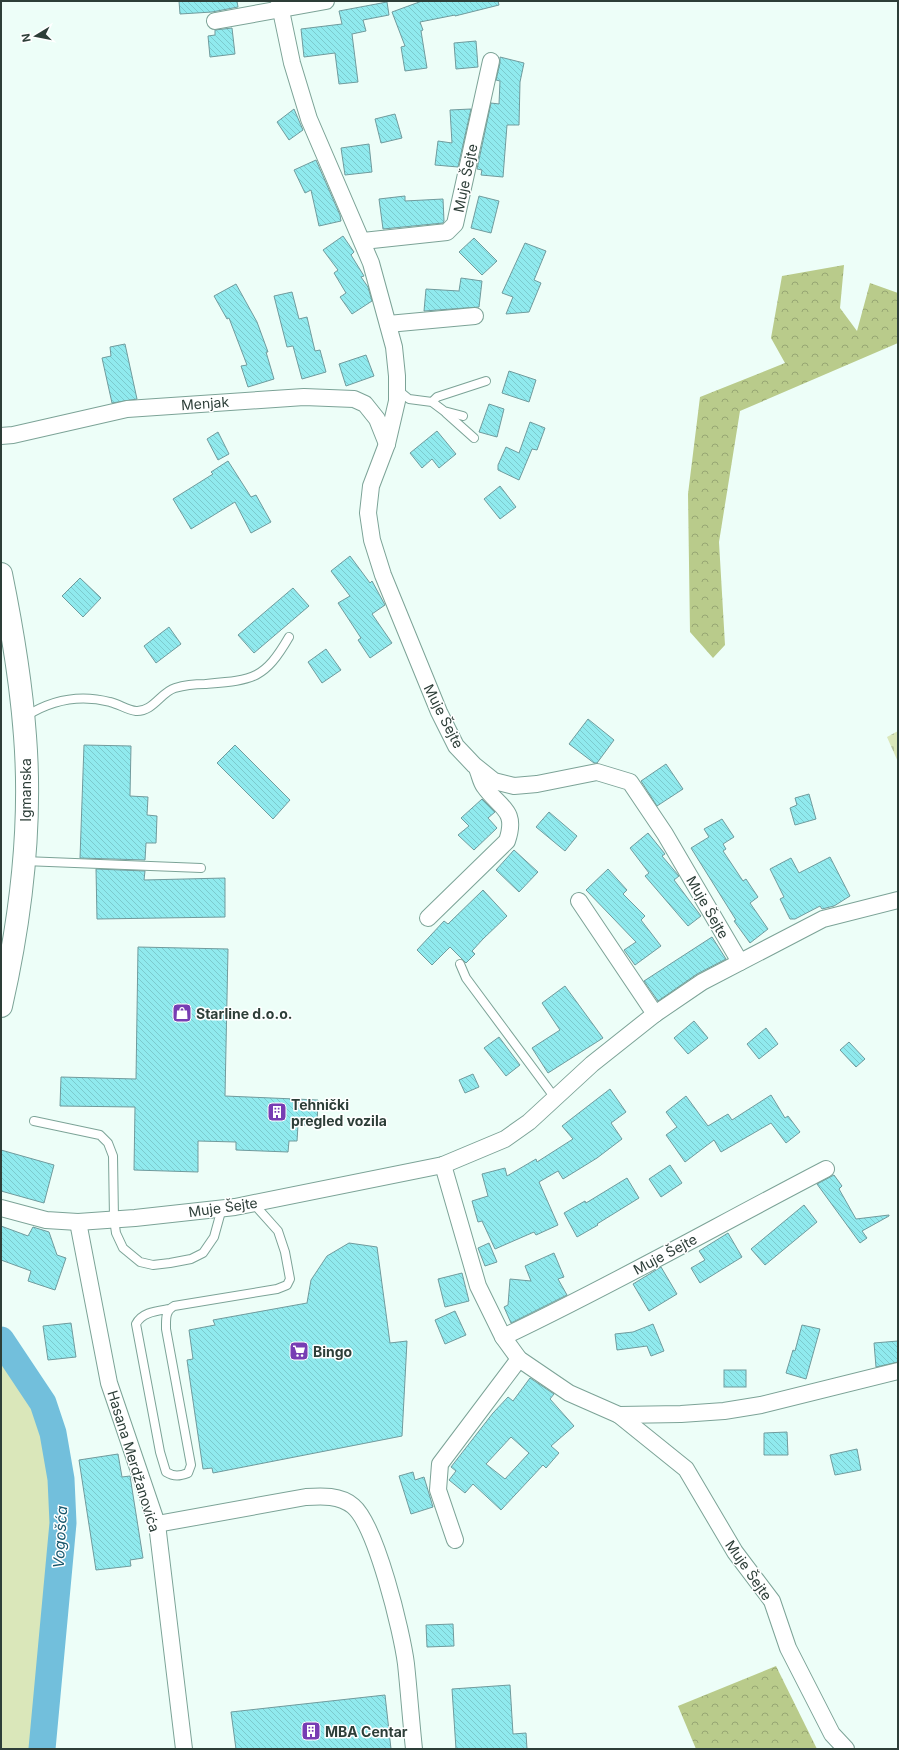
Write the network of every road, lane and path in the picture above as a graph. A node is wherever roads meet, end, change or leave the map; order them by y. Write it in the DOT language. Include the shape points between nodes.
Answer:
graph roads {
  1 [pos="326,1"];
  2 [pos="279,5"];
  3 [pos="215,21"];
  4 [pos="491,62"];
  5 [pos="363,242"];
  6 [pos="475,316"];
  7 [pos="388,324"];
  8 [pos="486,382"];
  9 [pos="397,389"];
  10 [pos="432,402"];
  11 [pos="444,411"];
  12 [pos="463,416"];
  13 [pos="1,436"];
  14 [pos="474,438"];
  15 [pos="388,444"];
  16 [pos="1,574"];
  17 [pos="289,637"];
  18 [pos="24,717"];
  19 [pos="477,768"];
  20 [pos="23,861"];
  21 [pos="201,868"];
  22 [pos="898,900"];
  23 [pos="579,901"];
  24 [pos="428,918"];
  25 [pos="7,958"];
  26 [pos="740,962"];
  27 [pos="460,964"];
  28 [pos="1,1006"];
  29 [pos="655,1014"];
  30 [pos="555,1098"];
  31 [pos="34,1121"];
  32 [pos="443,1165"];
  33 [pos="826,1168"];
  34 [pos="253,1203"];
  35 [pos="1,1208"];
  36 [pos="222,1208"];
  37 [pos="114,1219"];
  38 [pos="78,1222"];
  39 [pos="169,1309"];
  40 [pos="503,1337"];
  41 [pos="518,1359"];
  42 [pos="898,1370"];
  43 [pos="619,1415"];
  44 [pos="157,1524"];
  45 [pos="454,1540"];
  46 [pos="184,1749"];
  47 [pos="414,1749"];
  48 [pos="846,1749"];
  1 -- 2 [label="street"];
  2 -- 3 [label="street"];
  2 -- 5 [label="street, Muje Šejte" via="292,63 309,119"];
  4 -- 5 [label="street, Muje Šejte" via="455,224 447,232"];
  5 -- 7 [label="street, Muje Šejte"];
  6 -- 7 [label="street"];
  7 -- 9 [label="street, Muje Šejte" via="394,347"];
  8 -- 10 [label="lane" via="437,396"];
  9 -- 10 [label="lane" via="409,399"];
  9 -- 15 [label="street, Muje Šejte"];
  10 -- 11 [label="lane"];
  11 -- 12 [label="lane"];
  11 -- 14 [label="lane"];
  13 -- 15 [label="street, Menjak" via="127,409 304,397 354,400 365,404 377,419"];
  15 -- 19 [label="street, Muje Šejte" via="371,486 368,513 372,540 383,575 439,712 456,746"];
  16 -- 18 [label="main road, Igmanska" via="12,627"];
  17 -- 18 [label="lane" via="277,658 263,672 237,682 173,688 149,708 138,711 94,698 75,697 41,706"];
  18 -- 20 [label="main road, Igmanska" via="26,807"];
  19 -- 24 [label="street" via="483,785 508,814 512,828 507,841"];
  19 -- 26 [label="street, Muje Šejte" via="494,781 514,786 597,772 630,782 665,834"];
  20 -- 21 [label="lane"];
  20 -- 25 [label="main road, Igmanska" via="20,899"];
  22 -- 26 [label="street, Muje Šejte" via="823,919"];
  23 -- 29 [label="street"];
  25 -- 28 [label="main road, Igmanska"];
  26 -- 29 [label="street, Muje Šejte" via="702,982"];
  27 -- 30 [label="lane" via="466,978"];
  29 -- 30 [label="street, Muje Šejte" via="592,1064"];
  30 -- 32 [label="street, Muje Šejte" via="529,1122 505,1139"];
  31 -- 37 [label="lane" via="100,1135 108,1143 113,1156"];
  32 -- 34 [label="street, Muje Šejte"];
  32 -- 40 [label="street, Muje Šejte" via="478,1286"];
  33 -- 40 [label="street, Muje Šejte"];
  34 -- 36 [label="street, Muje Šejte"];
  34 -- 39 [label="lane" via="278,1231 290,1279 287,1285"];
  35 -- 38 [label="street, Muje Šejte" via="46,1220"];
  36 -- 37 [label="street, Muje Šejte"];
  36 -- 37 [label="lane" via="214,1237 207,1249 191,1259 170,1263 146,1264 130,1256 119,1241"];
  37 -- 38 [label="street, Muje Šejte"];
  38 -- 44 [label="street, Hasana Merdžanovića" via="110,1383"];
  39 -- 39 [label="lane" via="166,1315 166,1329 191,1465 188,1473 181,1476 172,1476 166,1472 160,1452 136,1324 139,1318 146,1314"];
  40 -- 41 [label="street, Muje Šejte"];
  41 -- 43 [label="street, Muje Šejte" via="569,1393"];
  41 -- 45 [label="street" via="440,1464 438,1490"];
  42 -- 43 [label="street, Muje Šejte" via="746,1408 681,1414"];
  43 -- 48 [label="street, Muje Šejte" via="686,1469 735,1552 772,1601 788,1648 832,1734"];
  44 -- 46 [label="street, Hasana Merdžanovića"];
  44 -- 47 [label="street" via="306,1497 339,1499 352,1506 363,1517 377,1550 388,1589 406,1662"];
}
